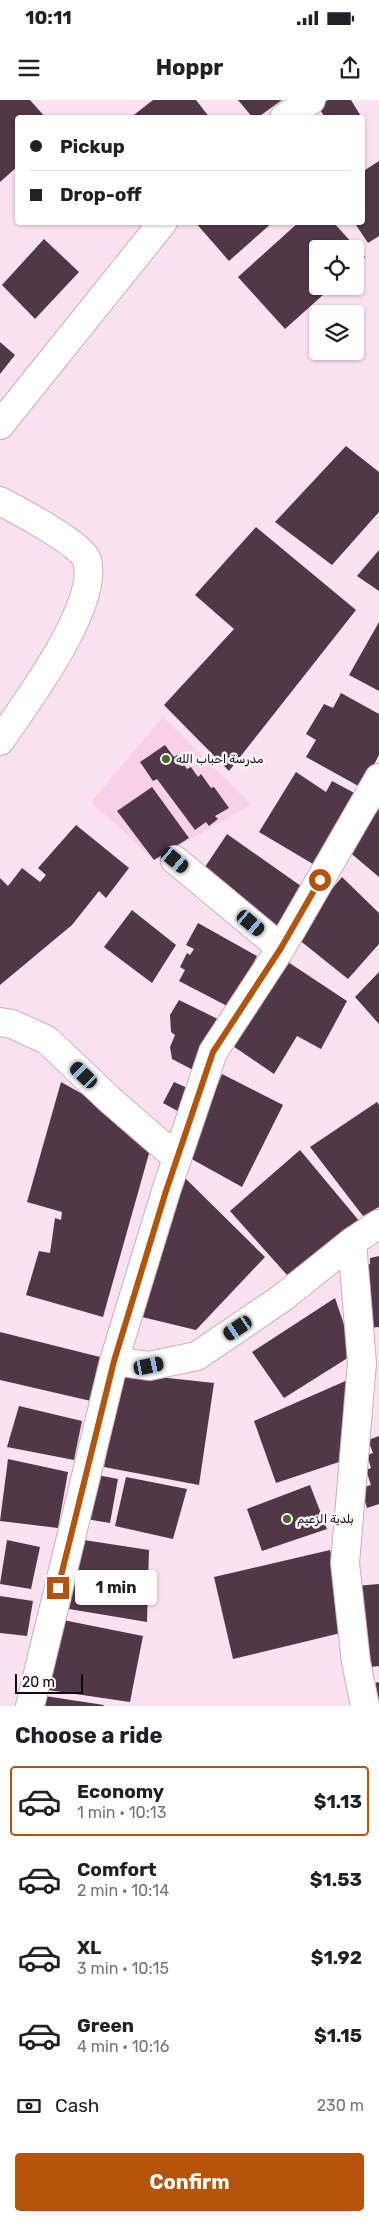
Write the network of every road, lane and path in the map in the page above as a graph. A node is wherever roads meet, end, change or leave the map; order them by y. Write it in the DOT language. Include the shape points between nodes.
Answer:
graph roads {
  1 [pos="311,100"];
  2 [pos="288,115"];
  3 [pos="161,225"];
  4 [pos="0,425"];
  5 [pos="0,501"];
  6 [pos="0,741"];
  7 [pos="379,778"];
  8 [pos="175,860"];
  9 [pos="281,948"];
  10 [pos="0,1022"];
  11 [pos="176,1158"];
  12 [pos="379,1224"];
  13 [pos="352,1242"];
  14 [pos="114,1361"];
  15 [pos="30,1706"];
  16 [pos="365,1706"];
  1 -- 2 [label="street"];
  3 -- 4 [label="street"];
  5 -- 6 [label="street" via="76,546 87,559 88,580 64,643"];
  7 -- 9 [label="street"];
  8 -- 9 [label="street"];
  9 -- 11 [label="street" via="213,1052"];
  10 -- 11 [label="street" via="47,1040"];
  11 -- 14 [label="street"];
  12 -- 13 [label="street"];
  13 -- 14 [label="street" via="282,1298 197,1356 149,1366"];
  13 -- 16 [label="street" via="362,1363 345,1563 356,1662"];
  14 -- 15 [label="street"];
}
